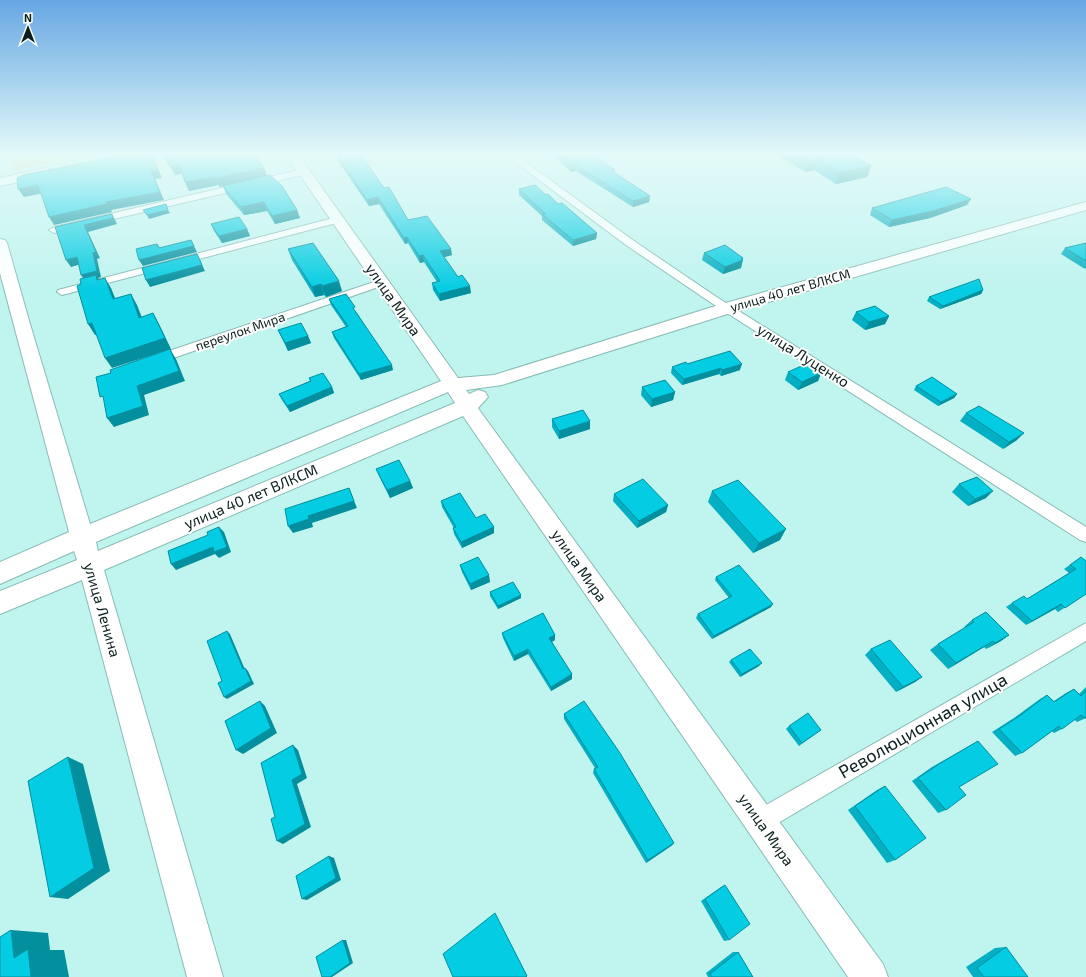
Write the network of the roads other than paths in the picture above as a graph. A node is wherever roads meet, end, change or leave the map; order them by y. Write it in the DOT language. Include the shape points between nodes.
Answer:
graph roads {
  1 [pos="168,199"];
  2 [pos="322,199"];
  3 [pos="569,199"];
  4 [pos="1086,206"];
  5 [pos="337,220"];
  6 [pos="54,230"];
  7 [pos="0,243"];
  8 [pos="380,283"];
  9 [pos="62,292"];
  10 [pos="728,308"];
  11 [pos="143,364"];
  12 [pos="495,381"];
  13 [pos="453,385"];
  14 [pos="467,406"];
  15 [pos="1086,535"];
  16 [pos="81,537"];
  17 [pos="90,566"];
  18 [pos="0,573"];
  19 [pos="0,603"];
  20 [pos="1086,631"];
  21 [pos="760,821"];
  22 [pos="205,977"];
  23 [pos="870,977"];
  1 -- 6 [label="street"];
  2 -- 5 [label="street, улица Мира"];
  3 -- 10 [label="street, улица Луценко" via="630,243"];
  4 -- 10 [label="street, улица 40 лет ВЛКСМ"];
  5 -- 8 [label="street, улица Мира"];
  5 -- 9 [label="street"];
  7 -- 16 [label="street, улица Ленина"];
  8 -- 11 [label="street, переулок Мира"];
  8 -- 13 [label="street, улица Мира"];
  10 -- 12 [label="street, улица 40 лет ВЛКСМ"];
  10 -- 15 [label="street, улица Луценко"];
  12 -- 13 [label="street, улица 40 лет ВЛКСМ"];
  12 -- 14 [label="street, улица 40 лет ВЛКСМ"];
  13 -- 14 [label="street, улица Мира"];
  13 -- 16 [label="street, улица 40 лет ВЛКСМ" via="440,388"];
  14 -- 17 [label="street, улица 40 лет ВЛКСМ"];
  14 -- 21 [label="street, улица Мира"];
  16 -- 17 [label="street, улица Ленина"];
  16 -- 18 [label="street, улица 40 лет ВЛКСМ"];
  17 -- 19 [label="street, улица 40 лет ВЛКСМ"];
  17 -- 22 [label="street, улица Ленина"];
  20 -- 21 [label="street, Революционная улица"];
  21 -- 23 [label="street, улица Мира"];
}
